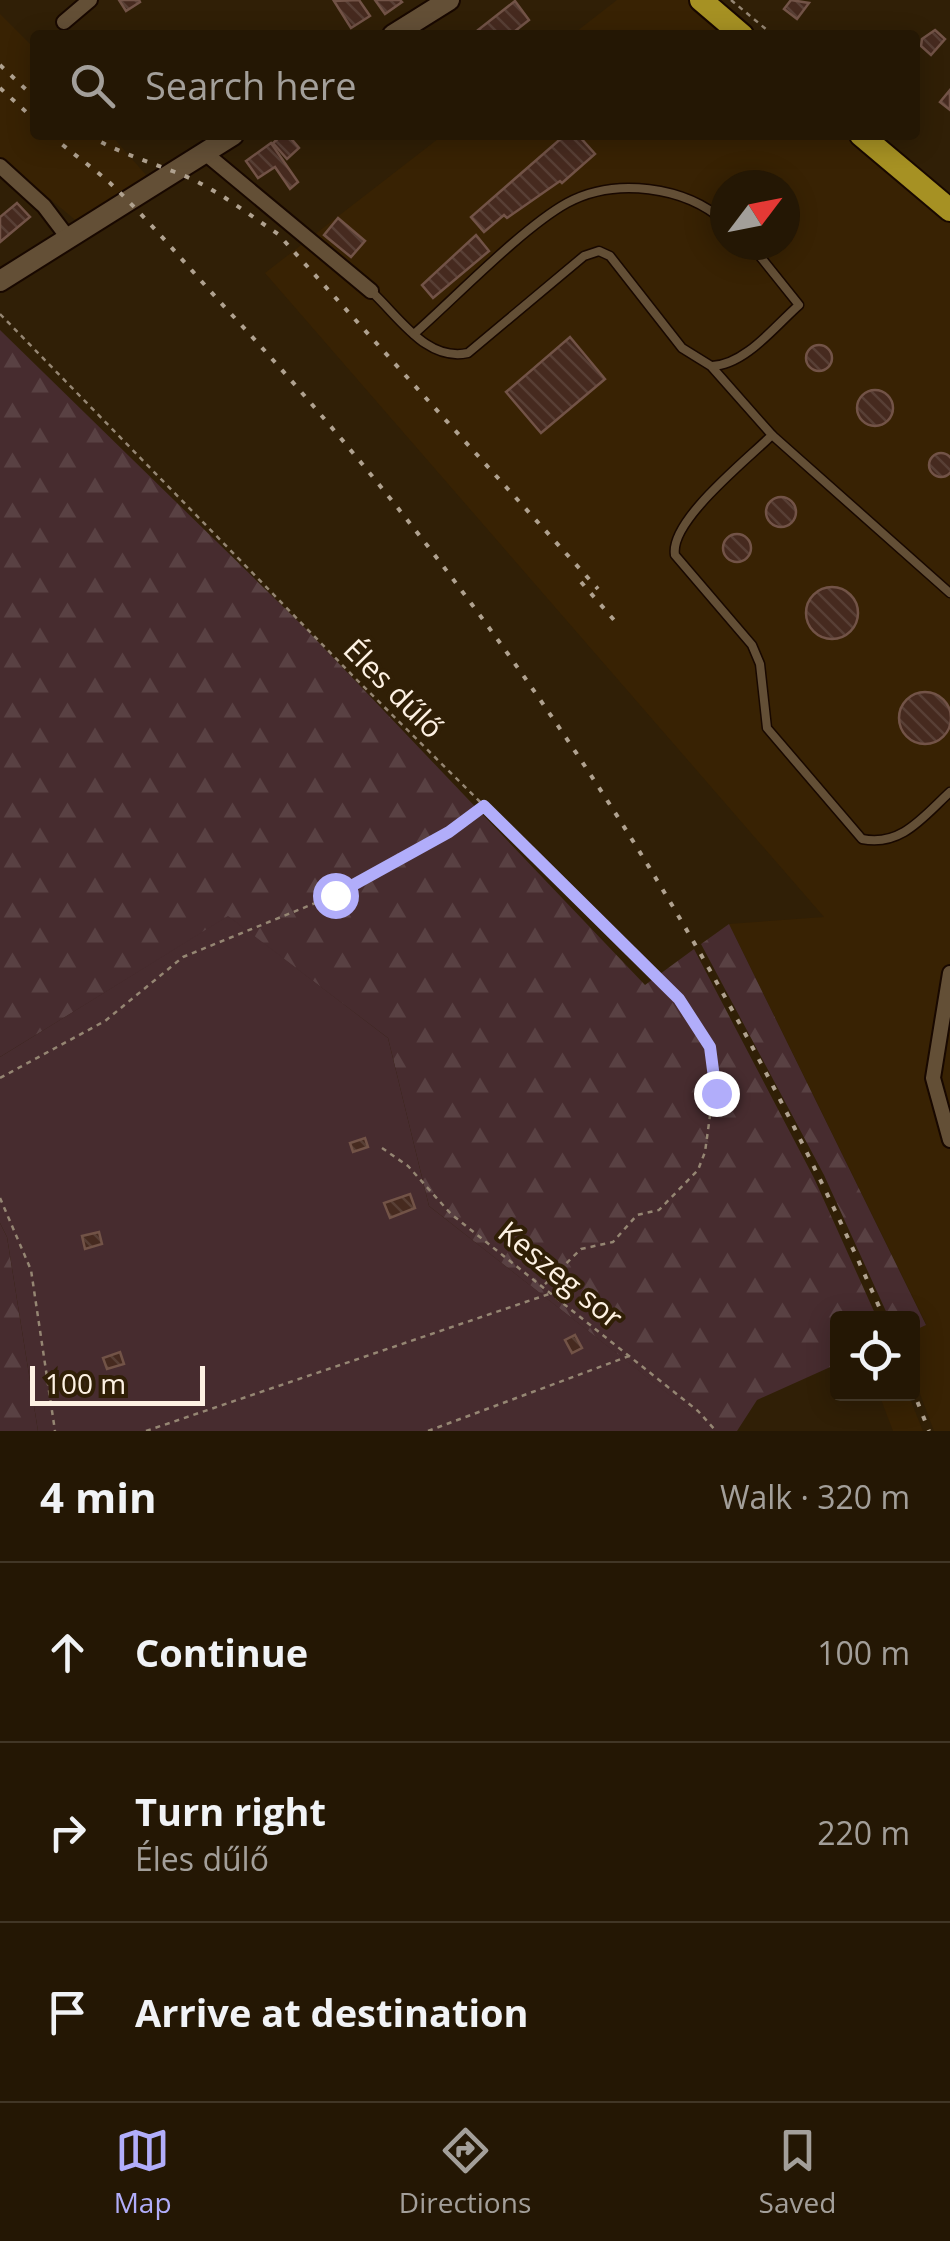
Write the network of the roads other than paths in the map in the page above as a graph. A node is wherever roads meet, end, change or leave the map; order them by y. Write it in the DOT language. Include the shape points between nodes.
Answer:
graph roads {
  1 [pos="90,0"];
  2 [pos="449,0"];
  3 [pos="701,0"];
  4 [pos="64,22"];
  5 [pos="401,30"];
  6 [pos="736,30"];
  7 [pos="225,140"];
  8 [pos="867,140"];
  9 [pos="205,152"];
  10 [pos="0,166"];
  11 [pos="710,208"];
  12 [pos="950,210"];
  13 [pos="69,238"];
  14 [pos="763,260"];
  15 [pos="0,281"];
  16 [pos="371,291"];
  17 [pos="414,334"];
  18 [pos="711,366"];
  19 [pos="772,435"];
  20 [pos="950,594"];
  21 [pos="950,792"];
  22 [pos="950,972"];
  23 [pos="946,1018"];
  24 [pos="950,1140"];
  1 -- 4 [label="street"];
  2 -- 5 [label="main road"];
  3 -- 6 [label="main road"];
  7 -- 9 [label="main road"];
  8 -- 12 [label="main road"];
  9 -- 13 [label="main road"];
  9 -- 16 [label="street"];
  10 -- 13 [label="street"];
  11 -- 17 [label="lane" via="664,190 598,191 565,204"];
  13 -- 15 [label="main road"];
  14 -- 18 [label="lane" via="798,306 726,366"];
  16 -- 17 [label="lane"];
  17 -- 18 [label="lane" via="449,357 468,354 584,256 599,252 626,274 682,348"];
  18 -- 19 [label="lane"];
  19 -- 20 [label="lane"];
  19 -- 21 [label="lane" via="683,523 675,555 752,644 767,728 862,839 882,843 903,835"];
  22 -- 23 [label="street"];
  23 -- 24 [label="street" via="933,1078"];
}
